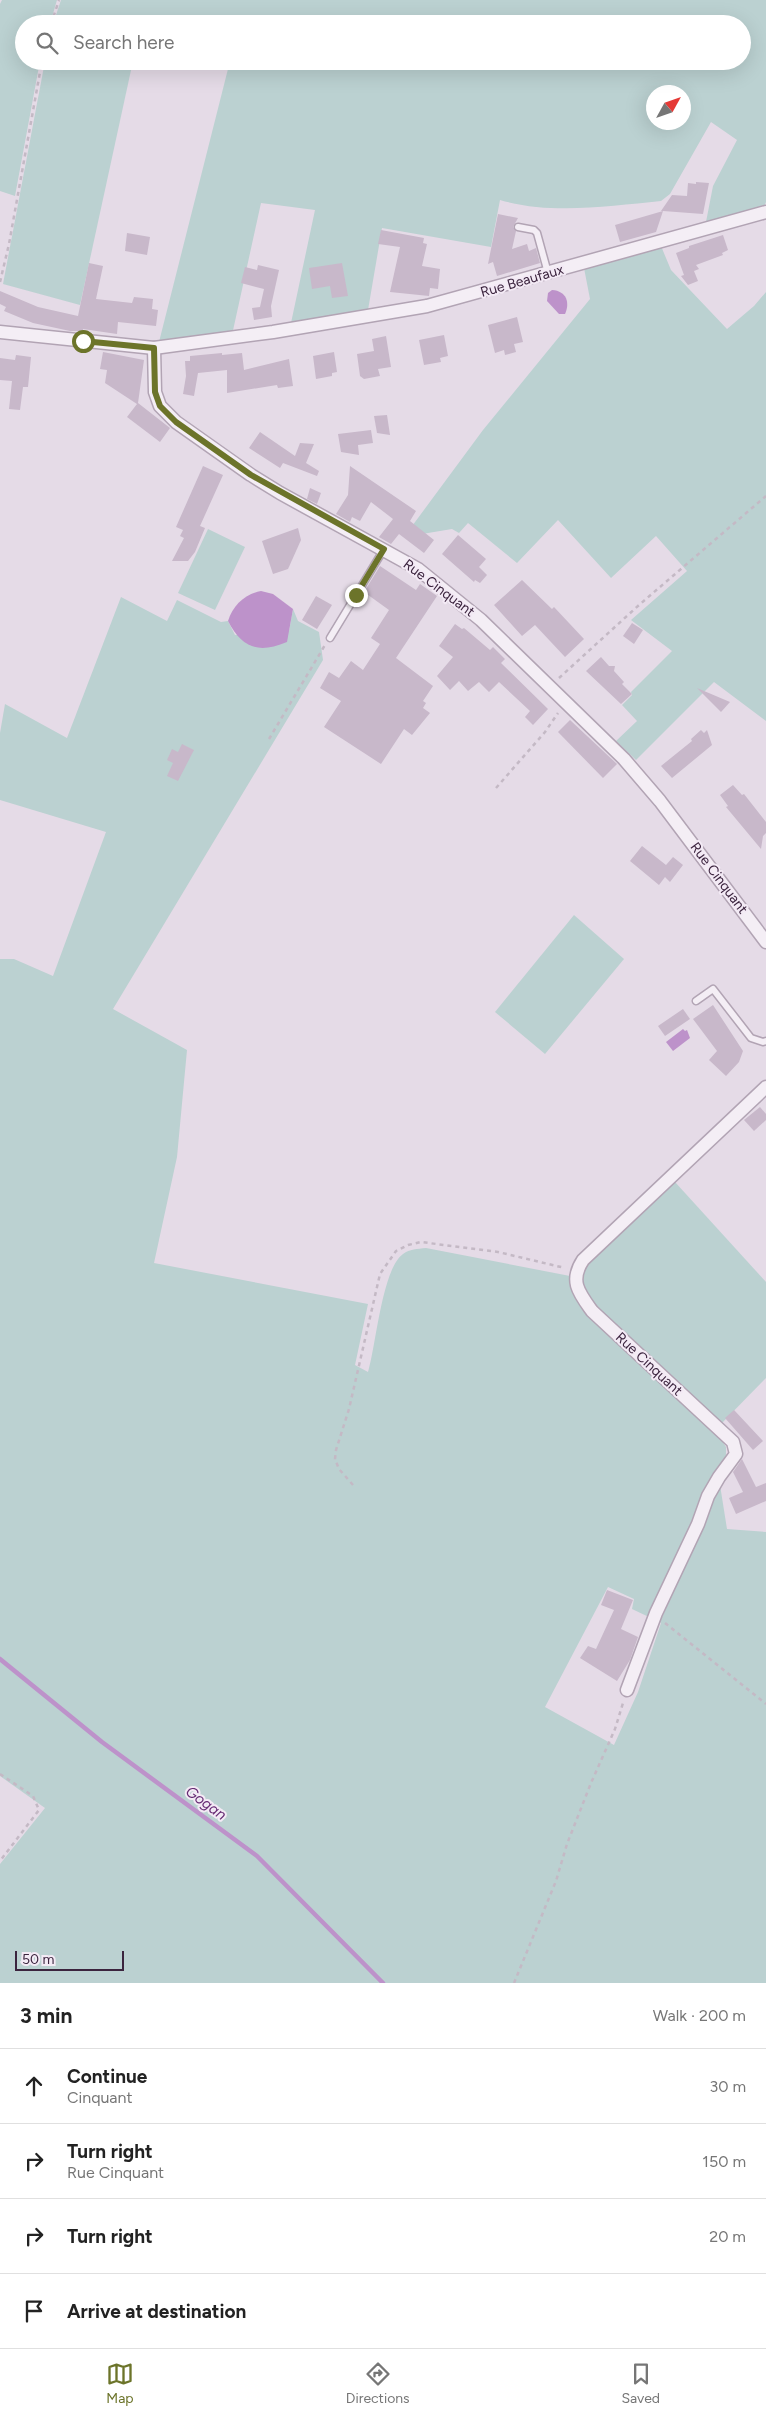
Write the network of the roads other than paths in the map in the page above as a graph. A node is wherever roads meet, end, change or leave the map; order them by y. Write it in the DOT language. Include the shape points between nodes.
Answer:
graph roads {
  1 [pos="766,212"];
  2 [pos="518,227"];
  3 [pos="548,274"];
  4 [pos="1,332"];
  5 [pos="154,348"];
  6 [pos="384,549"];
  7 [pos="330,638"];
  8 [pos="766,942"];
  9 [pos="696,1002"];
  10 [pos="766,1041"];
  11 [pos="766,1087"];
  12 [pos="627,1690"];
  1 -- 3 [label="street, Rue Beaufaux"];
  2 -- 3 [label="lane" via="537,233"];
  3 -- 5 [label="street, Rue Beaufaux" via="427,306"];
  4 -- 5 [label="street"];
  5 -- 6 [label="street, Rue Cinquant" via="155,392 160,406 176,422 251,475"];
  6 -- 7 [label="lane"];
  6 -- 8 [label="street, Rue Cinquant" via="452,595 624,759 660,801"];
  9 -- 10 [label="lane" via="713,989 751,1038"];
  11 -- 12 [label="street, Rue Cinquant" via="576,1270 577,1286 592,1311 732,1442 736,1454 708,1496 656,1613"];
}
